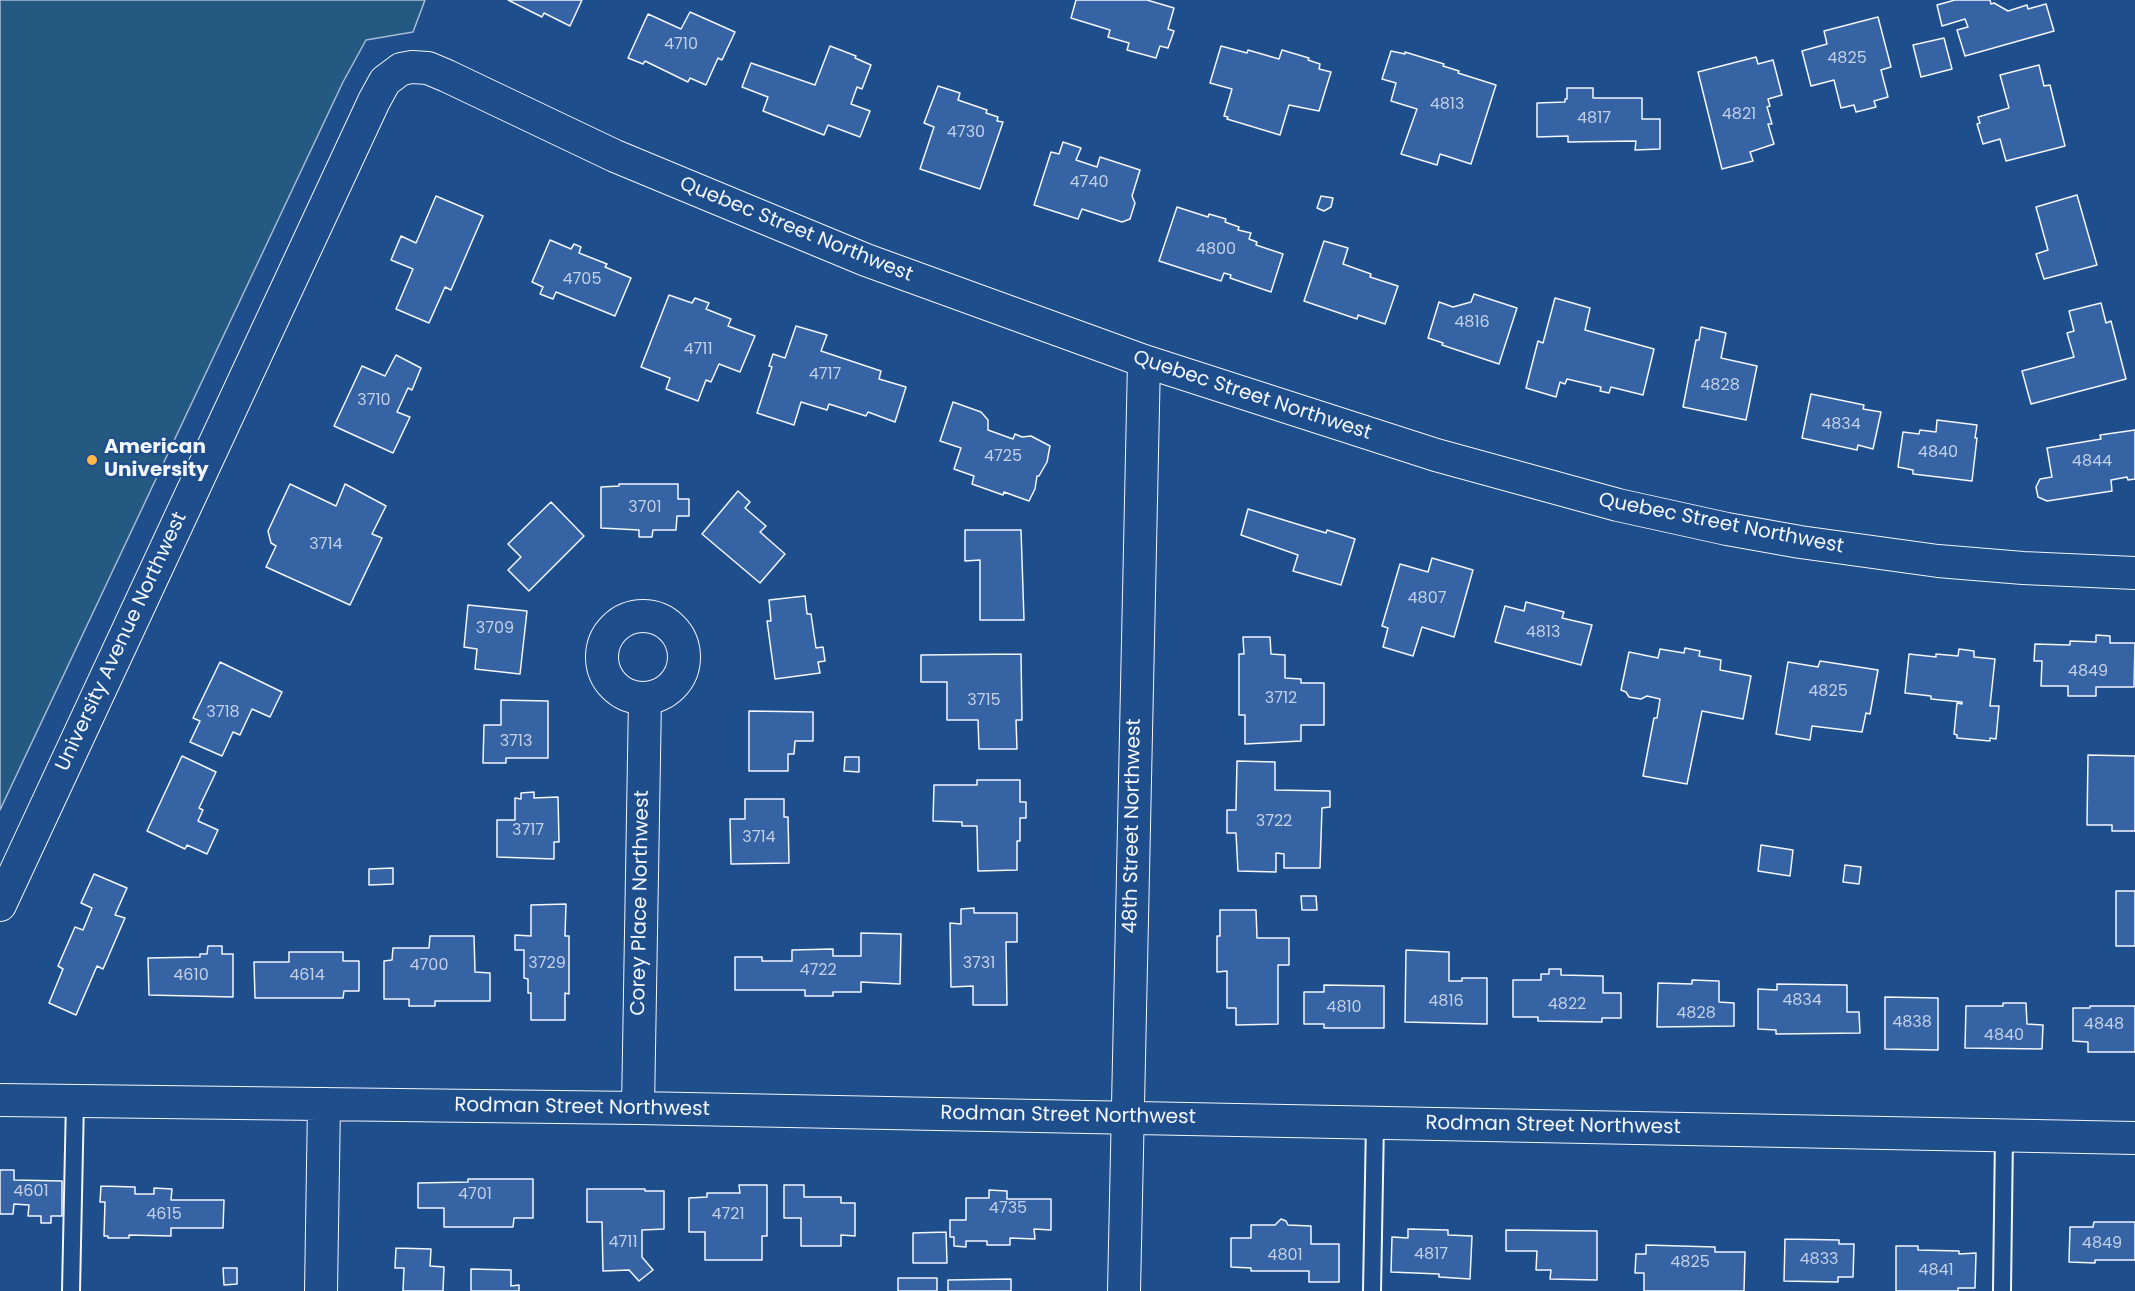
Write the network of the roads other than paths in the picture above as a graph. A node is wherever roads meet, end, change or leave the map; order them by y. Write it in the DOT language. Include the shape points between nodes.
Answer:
graph roads {
  1 [pos="412,67"];
  2 [pos="1144,361"];
  3 [pos="2135,573"];
  4 [pos="645,699"];
  5 [pos="0,905"];
  6 [pos="0,1100"];
  7 [pos="75,1101"];
  8 [pos="324,1104"];
  9 [pos="638,1108"];
  10 [pos="1126,1118"];
  11 [pos="1375,1122"];
  12 [pos="2004,1135"];
  13 [pos="2135,1138"];
  14 [pos="71,1291"];
  15 [pos="321,1291"];
  16 [pos="1124,1291"];
  17 [pos="1372,1291"];
  18 [pos="2002,1291"];
  1 -- 2 [label="street, Quebec Street Northwest" via="428,68 447,76 605,152 766,220"];
  1 -- 5 [label="street, University Avenue Northwest" via="401,69 385,81 374,101"];
  2 -- 3 [label="street, Quebec Street Northwest" via="1436,455 1618,505 1727,529 1938,561"];
  2 -- 10 [label="street, 48th Street Northwest"];
  4 -- 9 [label="street, Corey Place Northwest"];
  6 -- 7 [label="street, Rodman Street Northwest"];
  7 -- 8 [label="street, Rodman Street Northwest"];
  7 -- 14 [label="lane"];
  8 -- 9 [label="street, Rodman Street Northwest"];
  8 -- 15 [label="street"];
  9 -- 10 [label="street, Rodman Street Northwest"];
  10 -- 11 [label="street, Rodman Street Northwest"];
  10 -- 16 [label="street, 48th Street Northwest"];
  11 -- 12 [label="street, Rodman Street Northwest"];
  11 -- 17 [label="lane"];
  12 -- 13 [label="street, Rodman Street Northwest"];
  12 -- 18 [label="lane"];
}
